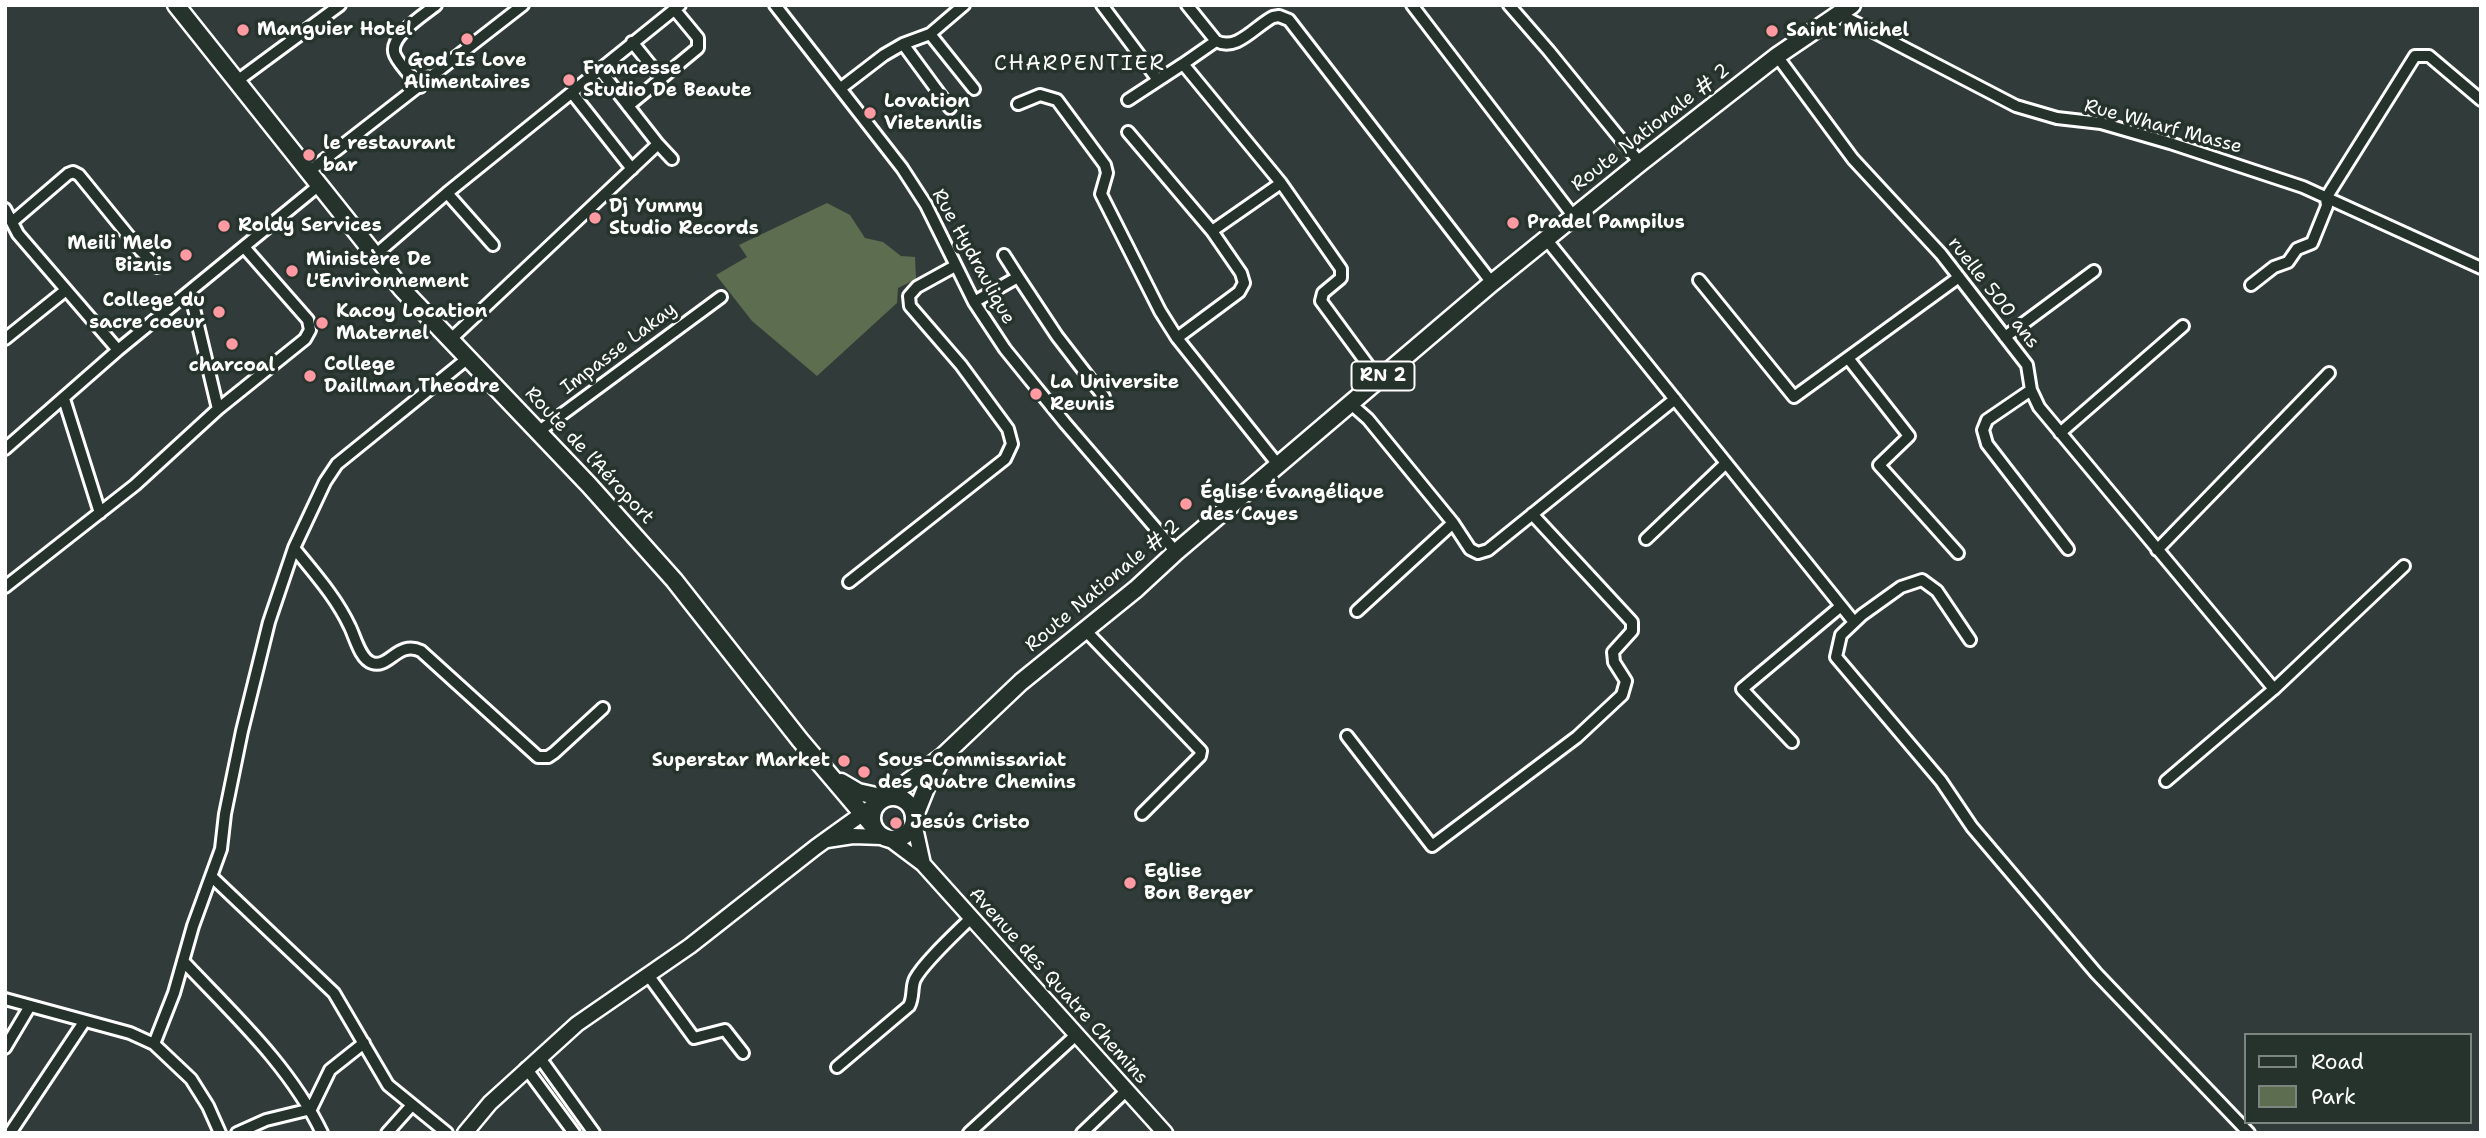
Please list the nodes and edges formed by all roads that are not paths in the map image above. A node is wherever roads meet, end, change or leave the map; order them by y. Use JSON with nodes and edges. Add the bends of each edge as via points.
{"nodes":[{"id":1,"x":176,"y":5,"type":"edge"},
{"id":2,"x":340,"y":5,"type":"edge"},
{"id":3,"x":436,"y":5,"type":"edge"},
{"id":4,"x":523,"y":5,"type":"edge"},
{"id":5,"x":775,"y":5,"type":"edge"},
{"id":6,"x":964,"y":5,"type":"edge"},
{"id":7,"x":1102,"y":5,"type":"edge"},
{"id":8,"x":1187,"y":5,"type":"edge"},
{"id":9,"x":1412,"y":5,"type":"edge"},
{"id":10,"x":1509,"y":5,"type":"edge"},
{"id":11,"x":677,"y":7,"type":"edge"},
{"id":12,"x":1845,"y":10,"type":"edge"},
{"id":13,"x":930,"y":34,"type":"junction"},
{"id":14,"x":1216,"y":41,"type":"junction"},
{"id":15,"x":632,"y":43,"type":"junction"},
{"id":16,"x":903,"y":44,"type":"junction"},
{"id":17,"x":1777,"y":56,"type":"junction"},
{"id":18,"x":1183,"y":64,"type":"junction"},
{"id":19,"x":600,"y":70,"type":"junction"},
{"id":20,"x":662,"y":78,"type":"junction"},
{"id":21,"x":1158,"y":80,"type":"junction"},
{"id":22,"x":237,"y":81,"type":"junction"},
{"id":23,"x":419,"y":87,"type":"junction"},
{"id":24,"x":841,"y":88,"type":"junction"},
{"id":25,"x":974,"y":89,"type":"dead end"},
{"id":26,"x":572,"y":93,"type":"junction"},
{"id":27,"x":1128,"y":100,"type":"dead end"},
{"id":28,"x":2481,"y":100,"type":"edge"},
{"id":29,"x":1018,"y":104,"type":"dead end"},
{"id":30,"x":628,"y":106,"type":"junction"},
{"id":31,"x":950,"y":108,"type":"dead end"},
{"id":32,"x":1128,"y":132,"type":"dead end"},
{"id":33,"x":658,"y":145,"type":"junction"},
{"id":34,"x":672,"y":159,"type":"dead end"},
{"id":35,"x":1640,"y":163,"type":"junction"},
{"id":36,"x":632,"y":169,"type":"junction"},
{"id":37,"x":313,"y":180,"type":"junction"},
{"id":38,"x":1281,"y":183,"type":"junction"},
{"id":39,"x":447,"y":193,"type":"junction"},
{"id":40,"x":2326,"y":198,"type":"junction"},
{"id":41,"x":5,"y":209,"type":"edge"},
{"id":42,"x":1574,"y":217,"type":"junction"},
{"id":43,"x":9,"y":227,"type":"edge"},
{"id":44,"x":1212,"y":231,"type":"junction"},
{"id":45,"x":1546,"y":239,"type":"junction"},
{"id":46,"x":493,"y":245,"type":"dead end"},
{"id":47,"x":244,"y":247,"type":"junction"},
{"id":48,"x":1004,"y":255,"type":"dead end"},
{"id":49,"x":374,"y":256,"type":"junction"},
{"id":50,"x":955,"y":266,"type":"junction"},
{"id":51,"x":157,"y":267,"type":"dead end"},
{"id":52,"x":2481,"y":268,"type":"edge"},
{"id":53,"x":2094,"y":271,"type":"dead end"},
{"id":54,"x":1018,"y":277,"type":"junction"},
{"id":55,"x":1959,"y":277,"type":"junction"},
{"id":56,"x":1699,"y":280,"type":"dead end"},
{"id":57,"x":1492,"y":283,"type":"junction"},
{"id":58,"x":2251,"y":285,"type":"dead end"},
{"id":59,"x":66,"y":290,"type":"junction"},
{"id":60,"x":190,"y":292,"type":"junction"},
{"id":61,"x":721,"y":296,"type":"dead end"},
{"id":62,"x":974,"y":302,"type":"junction"},
{"id":63,"x":2183,"y":326,"type":"dead end"},
{"id":64,"x":2005,"y":337,"type":"junction"},
{"id":65,"x":1177,"y":338,"type":"junction"},
{"id":66,"x":5,"y":339,"type":"edge"},
{"id":67,"x":450,"y":340,"type":"junction"},
{"id":68,"x":118,"y":350,"type":"junction"},
{"id":69,"x":468,"y":358,"type":"junction"},
{"id":70,"x":1848,"y":358,"type":"junction"},
{"id":71,"x":2329,"y":373,"type":"dead end"},
{"id":72,"x":1378,"y":380,"type":"junction"},
{"id":73,"x":2031,"y":390,"type":"junction"},
{"id":74,"x":1104,"y":397,"type":"dead end"},
{"id":75,"x":64,"y":399,"type":"junction"},
{"id":76,"x":1675,"y":399,"type":"junction"},
{"id":77,"x":1351,"y":404,"type":"junction"},
{"id":78,"x":218,"y":409,"type":"junction"},
{"id":79,"x":538,"y":432,"type":"junction"},
{"id":80,"x":2060,"y":433,"type":"junction"},
{"id":81,"x":5,"y":449,"type":"edge"},
{"id":82,"x":1726,"y":463,"type":"junction"},
{"id":83,"x":1279,"y":466,"type":"junction"},
{"id":84,"x":100,"y":513,"type":"junction"},
{"id":85,"x":1532,"y":514,"type":"junction"},
{"id":86,"x":1453,"y":523,"type":"junction"},
{"id":87,"x":1646,"y":539,"type":"dead end"},
{"id":88,"x":294,"y":548,"type":"junction"},
{"id":89,"x":2068,"y":549,"type":"dead end"},
{"id":90,"x":2157,"y":550,"type":"junction"},
{"id":91,"x":1176,"y":552,"type":"junction"},
{"id":92,"x":1958,"y":553,"type":"dead end"},
{"id":93,"x":2404,"y":566,"type":"dead end"},
{"id":94,"x":849,"y":582,"type":"dead end"},
{"id":95,"x":5,"y":587,"type":"edge"},
{"id":96,"x":1841,"y":606,"type":"junction"},
{"id":97,"x":1357,"y":611,"type":"dead end"},
{"id":98,"x":1854,"y":622,"type":"junction"},
{"id":99,"x":1085,"y":630,"type":"junction"},
{"id":100,"x":1970,"y":640,"type":"dead end"},
{"id":101,"x":2274,"y":689,"type":"junction"},
{"id":102,"x":603,"y":708,"type":"dead end"},
{"id":103,"x":1347,"y":736,"type":"dead end"},
{"id":104,"x":1792,"y":742,"type":"dead end"},
{"id":105,"x":942,"y":757,"type":"junction"},
{"id":106,"x":833,"y":778,"type":"junction"},
{"id":107,"x":2166,"y":781,"type":"dead end"},
{"id":108,"x":885,"y":798,"type":"junction"},
{"id":109,"x":1142,"y":814,"type":"dead end"},
{"id":110,"x":914,"y":820,"type":"junction"},
{"id":111,"x":877,"y":829,"type":"junction"},
{"id":112,"x":826,"y":840,"type":"junction"},
{"id":113,"x":923,"y":864,"type":"junction"},
{"id":114,"x":212,"y":877,"type":"junction"},
{"id":115,"x":972,"y":917,"type":"junction"},
{"id":116,"x":183,"y":961,"type":"junction"},
{"id":117,"x":648,"y":975,"type":"junction"},
{"id":118,"x":5,"y":999,"type":"edge"},
{"id":119,"x":30,"y":1006,"type":"junction"},
{"id":120,"x":85,"y":1022,"type":"junction"},
{"id":121,"x":1076,"y":1035,"type":"junction"},
{"id":122,"x":154,"y":1044,"type":"junction"},
{"id":123,"x":364,"y":1044,"type":"junction"},
{"id":124,"x":5,"y":1048,"type":"edge"},
{"id":125,"x":743,"y":1053,"type":"dead end"},
{"id":126,"x":540,"y":1058,"type":"junction"},
{"id":127,"x":527,"y":1068,"type":"junction"},
{"id":128,"x":837,"y":1068,"type":"dead end"},
{"id":129,"x":1126,"y":1091,"type":"junction"},
{"id":130,"x":412,"y":1105,"type":"junction"},
{"id":131,"x":311,"y":1109,"type":"junction"},
{"id":132,"x":10,"y":1131,"type":"edge"},
{"id":133,"x":220,"y":1133,"type":"edge"},
{"id":134,"x":237,"y":1133,"type":"edge"},
{"id":135,"x":322,"y":1133,"type":"edge"},
{"id":136,"x":387,"y":1133,"type":"edge"},
{"id":137,"x":447,"y":1133,"type":"edge"},
{"id":138,"x":465,"y":1133,"type":"edge"},
{"id":139,"x":574,"y":1133,"type":"edge"},
{"id":140,"x":594,"y":1133,"type":"edge"},
{"id":141,"x":969,"y":1133,"type":"edge"},
{"id":142,"x":1082,"y":1133,"type":"edge"},
{"id":143,"x":1165,"y":1133,"type":"edge"},
{"id":144,"x":2249,"y":1133,"type":"edge"}],
"edges":[{"from":1,"to":22,"type":"main road","name":"Route de l’Aéroport"},
{"from":2,"to":22,"type":"street"},
{"from":3,"to":23,"type":"street","via":[[398,36],[393,46],[395,56]]},
{"from":4,"to":23,"type":"street"},
{"from":5,"to":24,"type":"street","name":"Rue Hydraulique"},
{"from":6,"to":13,"type":"street"},
{"from":7,"to":21,"type":"street"},
{"from":8,"to":14,"type":"street"},
{"from":9,"to":42,"type":"street"},
{"from":10,"to":35,"type":"street"},
{"from":11,"to":15,"type":"street"},
{"from":11,"to":20,"type":"street","via":[[698,38],[698,48]]},
{"from":12,"to":17,"type":"main road","name":"Route Nationale # 2","number":"RN 2"},
{"from":12,"to":40,"type":"street","name":"Rue Wharf Masse","via":[[2016,106],[2170,143]]},
{"from":13,"to":16,"type":"street"},
{"from":13,"to":25,"type":"street"},
{"from":14,"to":18,"type":"street"},
{"from":14,"to":57,"type":"street","via":[[1238,41],[1273,17],[1289,20]]},
{"from":15,"to":19,"type":"street"},
{"from":15,"to":20,"type":"street"},
{"from":16,"to":24,"type":"street"},
{"from":16,"to":31,"type":"street"},
{"from":17,"to":35,"type":"main road","name":"Route Nationale # 2","number":"RN 2"},
{"from":17,"to":55,"type":"street","name":"ruelle 500 ans","via":[[1853,159]]},
{"from":18,"to":21,"type":"street"},
{"from":18,"to":38,"type":"street"},
{"from":19,"to":26,"type":"street"},
{"from":19,"to":30,"type":"street"},
{"from":20,"to":30,"type":"street"},
{"from":21,"to":27,"type":"street"},
{"from":22,"to":37,"type":"main road","name":"Route de l’Aéroport"},
{"from":23,"to":37,"type":"street"},
{"from":24,"to":50,"type":"street","name":"Rue Hydraulique","via":[[926,205]]},
{"from":26,"to":36,"type":"street"},
{"from":26,"to":39,"type":"street"},
{"from":28,"to":40,"type":"street","via":[[2429,56],[2415,56]]},
{"from":29,"to":65,"type":"street","via":[[1040,95],[1057,100],[1105,165],[1101,194]]},
{"from":30,"to":33,"type":"street"},
{"from":32,"to":44,"type":"street"},
{"from":33,"to":34,"type":"street"},
{"from":33,"to":36,"type":"street"},
{"from":35,"to":42,"type":"main road","name":"Route Nationale # 2","number":"RN 2"},
{"from":36,"to":67,"type":"street"},
{"from":37,"to":47,"type":"street"},
{"from":37,"to":49,"type":"main road","name":"Route de l’Aéroport"},
{"from":38,"to":44,"type":"street"},
{"from":38,"to":72,"type":"street","via":[[1341,268],[1341,278],[1323,293],[1322,305]]},
{"from":39,"to":46,"type":"street"},
{"from":39,"to":49,"type":"street"},
{"from":40,"to":52,"type":"street","name":"Rue Wharf Masse"},
{"from":40,"to":58,"type":"street","via":[[2312,243],[2297,249],[2288,262]]},
{"from":41,"to":43,"type":"street"},
{"from":42,"to":45,"type":"main road","name":"Route Nationale # 2","number":"RN 2"},
{"from":43,"to":51,"type":"street","via":[[73,172]]},
{"from":43,"to":59,"type":"street"},
{"from":44,"to":65,"type":"street","via":[[1241,273],[1242,288]]},
{"from":45,"to":57,"type":"main road","name":"Route Nationale # 2","number":"RN 2"},
{"from":45,"to":76,"type":"street"},
{"from":47,"to":60,"type":"street"},
{"from":47,"to":78,"type":"street","via":[[308,320],[310,330],[305,339]]},
{"from":48,"to":54,"type":"street"},
{"from":49,"to":67,"type":"main road","name":"Route de l’Aéroport"},
{"from":50,"to":62,"type":"street","name":"Rue Hydraulique"},
{"from":50,"to":94,"type":"street","via":[[917,287],[909,296],[910,306],[985,394],[1012,436],[1010,452]]},
{"from":53,"to":64,"type":"street"},
{"from":54,"to":62,"type":"street"},
{"from":54,"to":74,"type":"street"},
{"from":55,"to":64,"type":"street","name":"ruelle 500 ans"},
{"from":55,"to":70,"type":"street"},
{"from":56,"to":70,"type":"street","via":[[1794,397]]},
{"from":57,"to":72,"type":"main road","name":"Route Nationale # 2","number":"RN 2"},
{"from":59,"to":66,"type":"street"},
{"from":59,"to":68,"type":"street"},
{"from":60,"to":68,"type":"street"},
{"from":60,"to":78,"type":"street"},
{"from":61,"to":79,"type":"street","name":"Impasse Lakay"},
{"from":62,"to":91,"type":"street","name":"Rue Hydraulique","via":[[1005,349]]},
{"from":63,"to":80,"type":"street"},
{"from":64,"to":73,"type":"street","name":"ruelle 500 ans","via":[[2027,365]]},
{"from":65,"to":83,"type":"street"},
{"from":67,"to":69,"type":"main road","name":"Route de l’Aéroport"},
{"from":68,"to":75,"type":"street"},
{"from":69,"to":79,"type":"main road","name":"Route de l’Aéroport"},
{"from":69,"to":88,"type":"street","via":[[337,464]]},
{"from":70,"to":92,"type":"street","via":[[1909,436],[1879,465]]},
{"from":71,"to":90,"type":"street"},
{"from":72,"to":77,"type":"main road","name":"Route Nationale # 2","number":"RN 2"},
{"from":73,"to":80,"type":"street","name":"ruelle 500 ans"},
{"from":73,"to":89,"type":"street","via":[[1987,420],[1983,430],[1987,444]]},
{"from":75,"to":81,"type":"street"},
{"from":75,"to":84,"type":"street"},
{"from":76,"to":82,"type":"street"},
{"from":76,"to":85,"type":"street"},
{"from":77,"to":83,"type":"main road","name":"Route Nationale # 2","number":"RN 2"},
{"from":77,"to":86,"type":"street"},
{"from":78,"to":84,"type":"street"},
{"from":79,"to":106,"type":"main road","name":"Route de l’Aéroport","via":[[674,580]]},
{"from":80,"to":90,"type":"street","name":"ruelle 500 ans"},
{"from":82,"to":87,"type":"street"},
{"from":82,"to":96,"type":"street"},
{"from":83,"to":91,"type":"main road","name":"Route Nationale # 2","number":"RN 2"},
{"from":84,"to":95,"type":"street"},
{"from":85,"to":86,"type":"street","via":[[1483,552],[1470,549]]},
{"from":85,"to":103,"type":"street","via":[[1632,622],[1632,631],[1615,648],[1613,658],[1626,681],[1622,695],[1577,737],[1432,846]]},
{"from":86,"to":97,"type":"street"},
{"from":88,"to":102,"type":"street","via":[[341,610],[368,661],[382,662],[414,647],[538,757],[554,753]]},
{"from":88,"to":114,"type":"street","via":[[242,732]]},
{"from":90,"to":101,"type":"street","name":"ruelle 500 ans"},
{"from":91,"to":99,"type":"main road","name":"Route Nationale # 2","number":"RN 2"},
{"from":93,"to":101,"type":"street"},
{"from":96,"to":98,"type":"street"},
{"from":96,"to":104,"type":"street","via":[[1742,689]]},
{"from":98,"to":100,"type":"street","via":[[1901,587],[1922,580],[1937,592]]},
{"from":98,"to":144,"type":"street","via":[[1841,635],[1836,657],[2096,973]]},
{"from":99,"to":105,"type":"main road","name":"Route Nationale # 2","number":"RN 2","via":[[1021,682]]},
{"from":99,"to":109,"type":"street","via":[[1201,751]]},
{"from":101,"to":107,"type":"street"},
{"from":105,"to":108,"type":"main road","name":"Route Nationale # 2","number":"RN 2"},
{"from":105,"to":110,"type":"main road","name":"Route Nationale # 2","number":"RN 2"},
{"from":106,"to":108,"type":"main road","name":"Route de l’Aéroport","via":[[858,792]]},
{"from":106,"to":111,"type":"main road","name":"Route de l’Aéroport"},
{"from":108,"to":110,"type":"main road","via":[[900,798],[909,804]]},
{"from":108,"to":111,"type":"main road","via":[[872,812]]},
{"from":110,"to":111,"type":"main road","via":[[906,835]]},
{"from":110,"to":113,"type":"main road"},
{"from":111,"to":112,"type":"main road"},
{"from":111,"to":112,"type":"main road"},
{"from":111,"to":113,"type":"main road","name":"Avenue des Quatre Chemins"},
{"from":112,"to":117,"type":"main road"},
{"from":113,"to":115,"type":"main road","name":"Avenue des Quatre Chemins"},
{"from":114,"to":116,"type":"street"},
{"from":114,"to":123,"type":"street","via":[[334,993]]},
{"from":115,"to":121,"type":"main road","name":"Avenue des Quatre Chemins"},
{"from":115,"to":128,"type":"street","via":[[915,979],[909,1006]]},
{"from":116,"to":122,"type":"street"},
{"from":116,"to":131,"type":"street","via":[[278,1062]]},
{"from":117,"to":125,"type":"street","via":[[694,1038],[725,1030]]},
{"from":117,"to":126,"type":"main road","via":[[577,1024]]},
{"from":118,"to":119,"type":"street"},
{"from":119,"to":120,"type":"street"},
{"from":119,"to":124,"type":"street"},
{"from":120,"to":122,"type":"street"},
{"from":120,"to":132,"type":"street"},
{"from":121,"to":129,"type":"main road","name":"Avenue des Quatre Chemins"},
{"from":121,"to":141,"type":"street"},
{"from":122,"to":133,"type":"street","via":[[191,1079]]},
{"from":123,"to":130,"type":"street","via":[[388,1085]]},
{"from":123,"to":131,"type":"street","via":[[330,1070]]},
{"from":126,"to":127,"type":"main road"},
{"from":126,"to":140,"type":"street"},
{"from":127,"to":138,"type":"main road"},
{"from":127,"to":139,"type":"street"},
{"from":129,"to":142,"type":"street"},
{"from":129,"to":143,"type":"main road","name":"Avenue des Quatre Chemins"},
{"from":130,"to":136,"type":"street"},
{"from":130,"to":137,"type":"street"},
{"from":131,"to":134,"type":"street"},
{"from":131,"to":135,"type":"street"}]}
